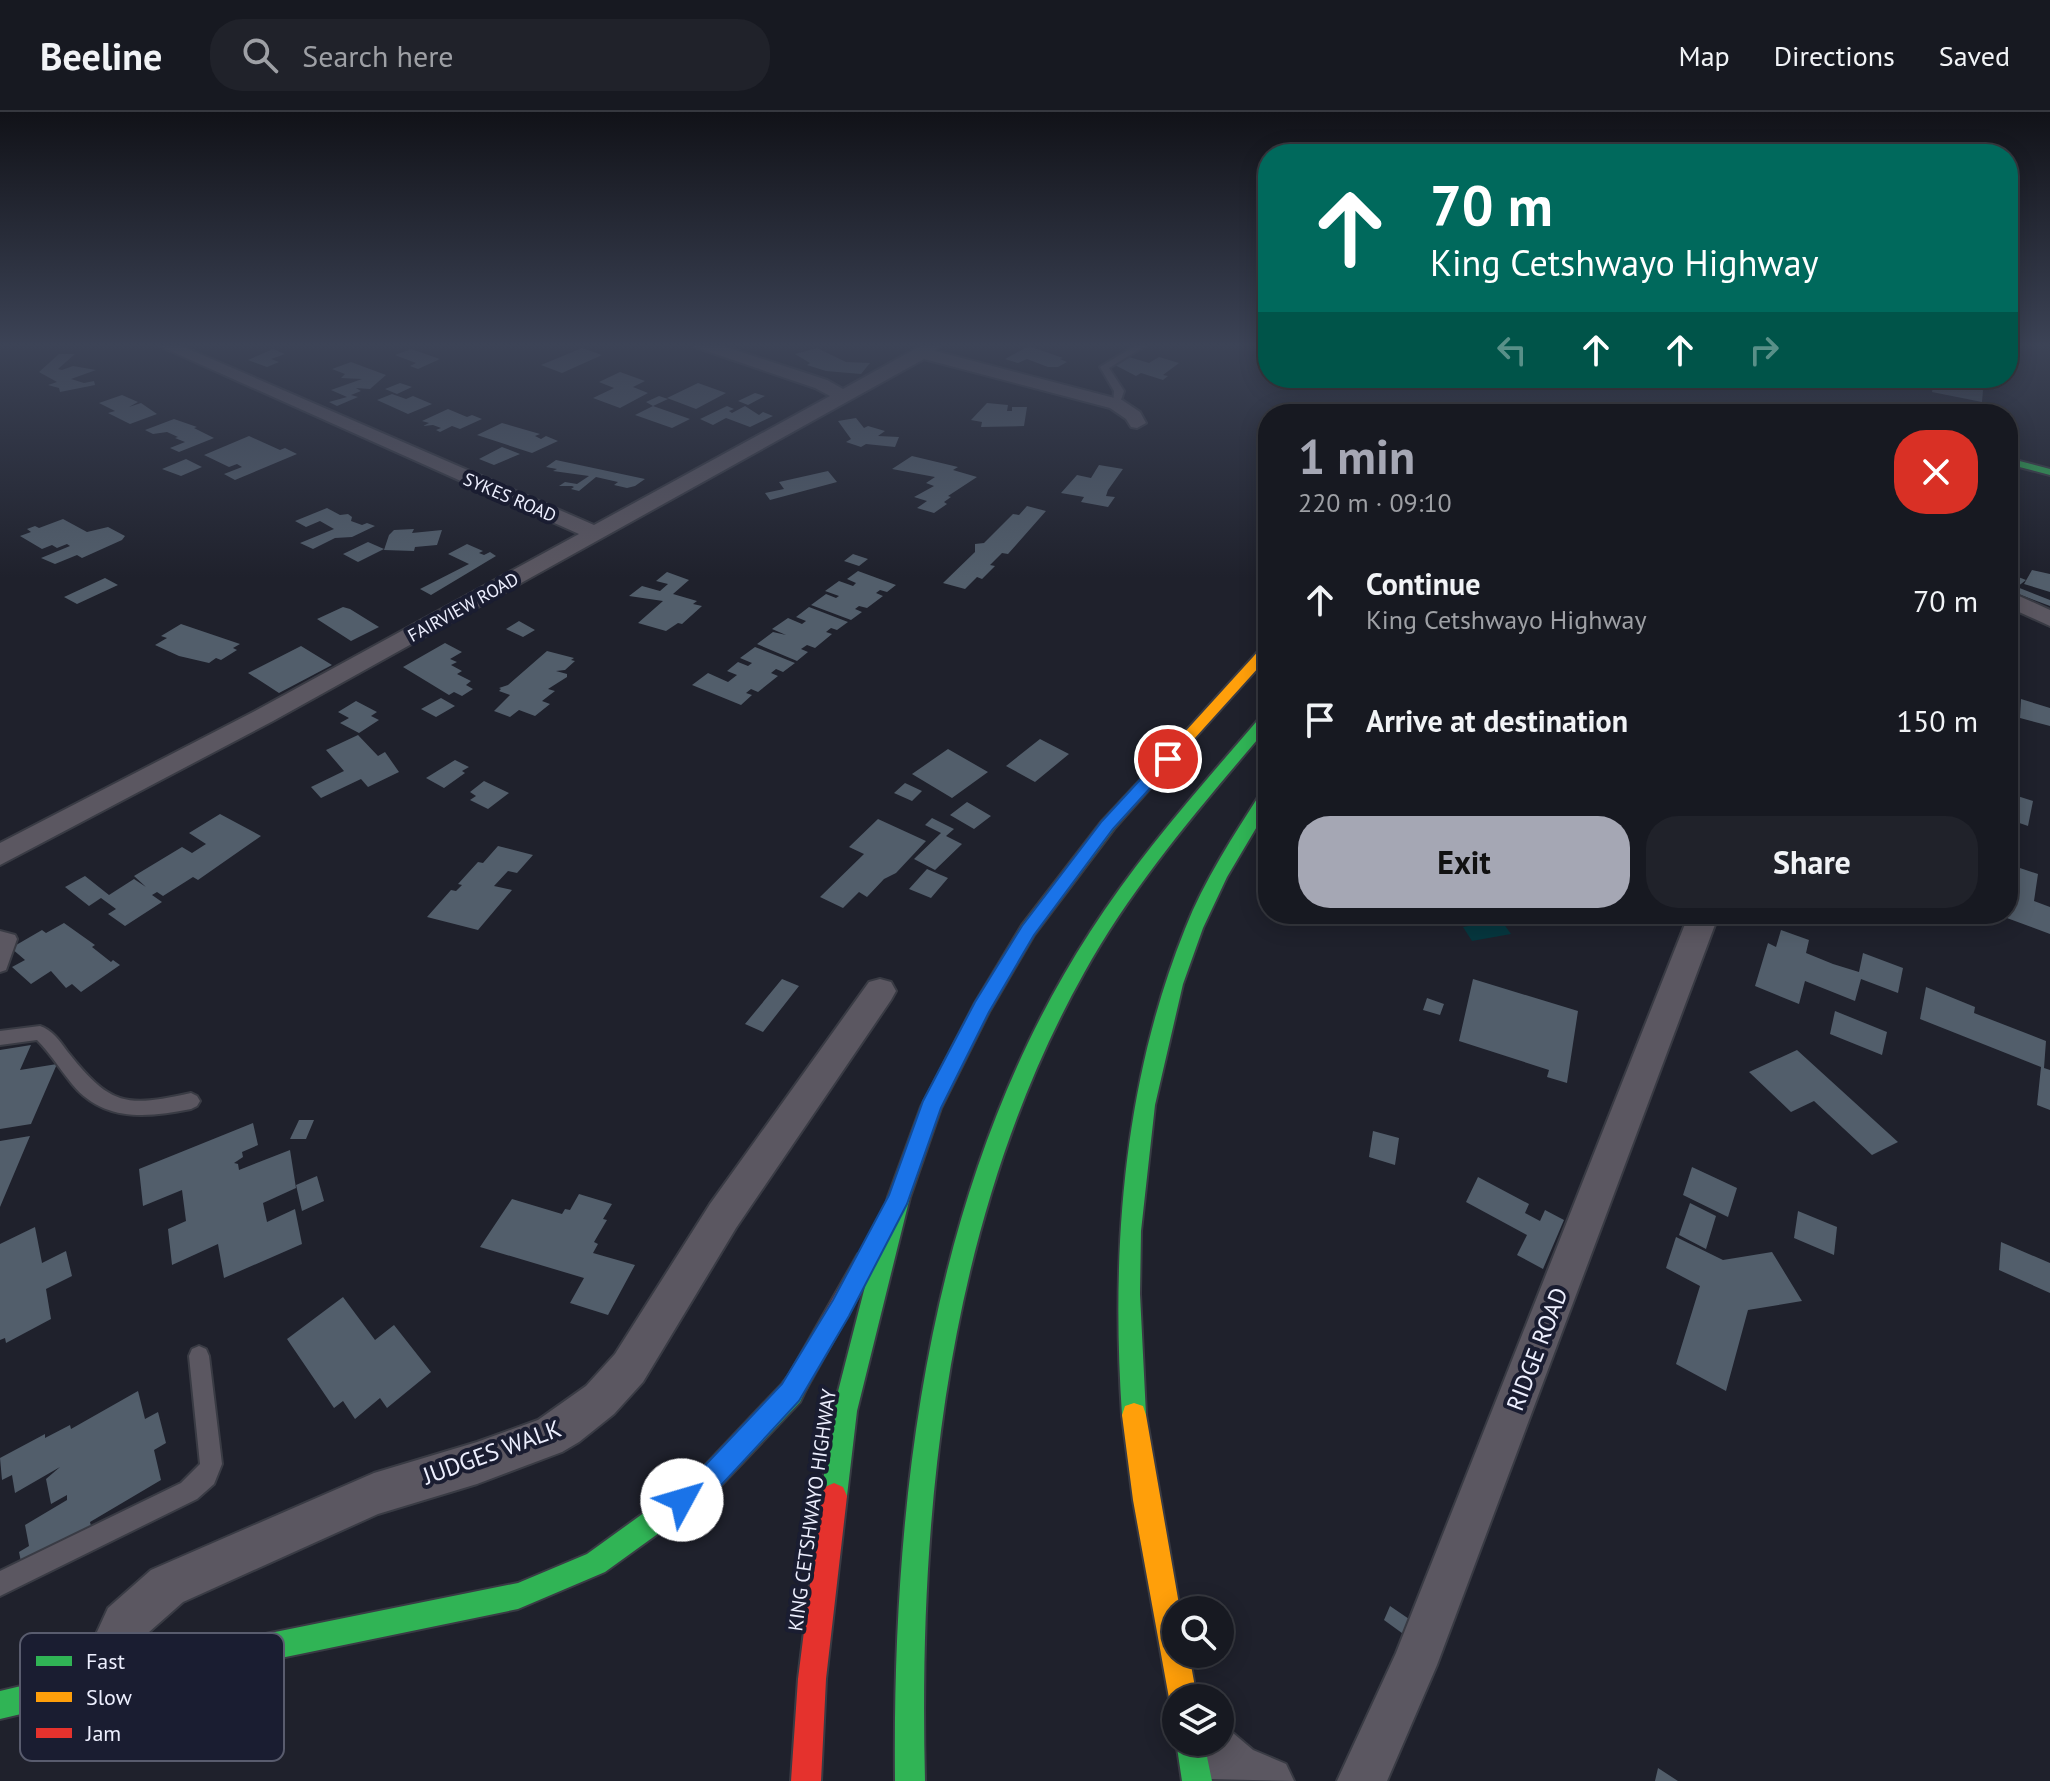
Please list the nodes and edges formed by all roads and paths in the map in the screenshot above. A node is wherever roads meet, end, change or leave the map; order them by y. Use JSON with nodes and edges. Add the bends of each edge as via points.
{"nodes":[{"id":1,"x":341,"y":422,"type":"edge"},
{"id":2,"x":798,"y":422,"type":"edge"},
{"id":3,"x":2018,"y":464,"type":"edge"},
{"id":4,"x":2050,"y":472,"type":"edge"},
{"id":5,"x":2018,"y":483,"type":"edge"},
{"id":6,"x":2050,"y":491,"type":"edge"},
{"id":7,"x":594,"y":533,"type":"junction"},
{"id":8,"x":2018,"y":603,"type":"edge"},
{"id":9,"x":2050,"y":619,"type":"edge"},
{"id":10,"x":1258,"y":660,"type":"edge"},
{"id":11,"x":1258,"y":729,"type":"edge"},
{"id":12,"x":1258,"y":809,"type":"edge"},
{"id":13,"x":0,"y":855,"type":"edge"},
{"id":14,"x":1700,"y":924,"type":"edge"},
{"id":15,"x":0,"y":937,"type":"edge"},
{"id":16,"x":0,"y":966,"type":"edge"},
{"id":17,"x":880,"y":991,"type":"dead end"},
{"id":18,"x":0,"y":1038,"type":"edge"},
{"id":19,"x":191,"y":1101,"type":"dead end"},
{"id":20,"x":899,"y":1197,"type":"junction"},
{"id":21,"x":199,"y":1356,"type":"dead end"},
{"id":22,"x":0,"y":1584,"type":"edge"},
{"id":23,"x":120,"y":1633,"type":"edge"},
{"id":24,"x":284,"y":1644,"type":"edge"},
{"id":25,"x":1181,"y":1684,"type":"edge"},
{"id":26,"x":0,"y":1689,"type":"edge"},
{"id":27,"x":20,"y":1690,"type":"edge"},
{"id":28,"x":1193,"y":1756,"type":"edge"},
{"id":29,"x":1219,"y":1756,"type":"edge"},
{"id":30,"x":806,"y":1781,"type":"edge"},
{"id":31,"x":910,"y":1781,"type":"edge"},
{"id":32,"x":1197,"y":1781,"type":"edge"},
{"id":33,"x":1269,"y":1781,"type":"edge"},
{"id":34,"x":1362,"y":1781,"type":"edge"}],
"edges":[{"from":1,"to":7,"type":"street","name":"SYKES ROAD"},
{"from":2,"to":7,"type":"street","name":"FAIRVIEW ROAD"},
{"from":3,"to":4,"type":"main road"},
{"from":5,"to":6,"type":"main road"},
{"from":7,"to":13,"type":"street","name":"FAIRVIEW ROAD"},
{"from":8,"to":9,"type":"street"},
{"from":10,"to":20,"type":"main road","name":"KING CETSHWAYO HIGHWAY","via":[[1108,825],[1028,930],[931,1107]]},
{"from":11,"to":31,"type":"main road","via":[[1131,886],[1074,973],[1021,1082],[989,1169],[958,1285],[934,1411],[914,1565]]},
{"from":12,"to":25,"type":"main road","via":[[1205,902],[1161,1022],[1146,1092],[1133,1212],[1130,1380]]},
{"from":14,"to":34,"type":"street","name":"RIDGE ROAD","via":[[1420,1650]]},
{"from":15,"to":16,"type":"lane","via":[[9,939]]},
{"from":17,"to":23,"type":"street","name":"JUDGES WALK","via":[[723,1216],[629,1368],[600,1400],[547,1437],[374,1494],[167,1586]]},
{"from":18,"to":19,"type":"lane","via":[[40,1033],[83,1085],[124,1108],[149,1111]]},
{"from":20,"to":24,"type":"main road","via":[[791,1393],[704,1485],[596,1563],[518,1596]]},
{"from":20,"to":30,"type":"main road","name":"KING CETSHWAYO HIGHWAY","via":[[845,1411],[812,1679]]},
{"from":21,"to":22,"type":"lane","via":[[210,1446],[206,1476],[189,1491]]},
{"from":26,"to":27,"type":"main road"},
{"from":28,"to":32,"type":"main road"},
{"from":29,"to":33,"type":"street"}]}
